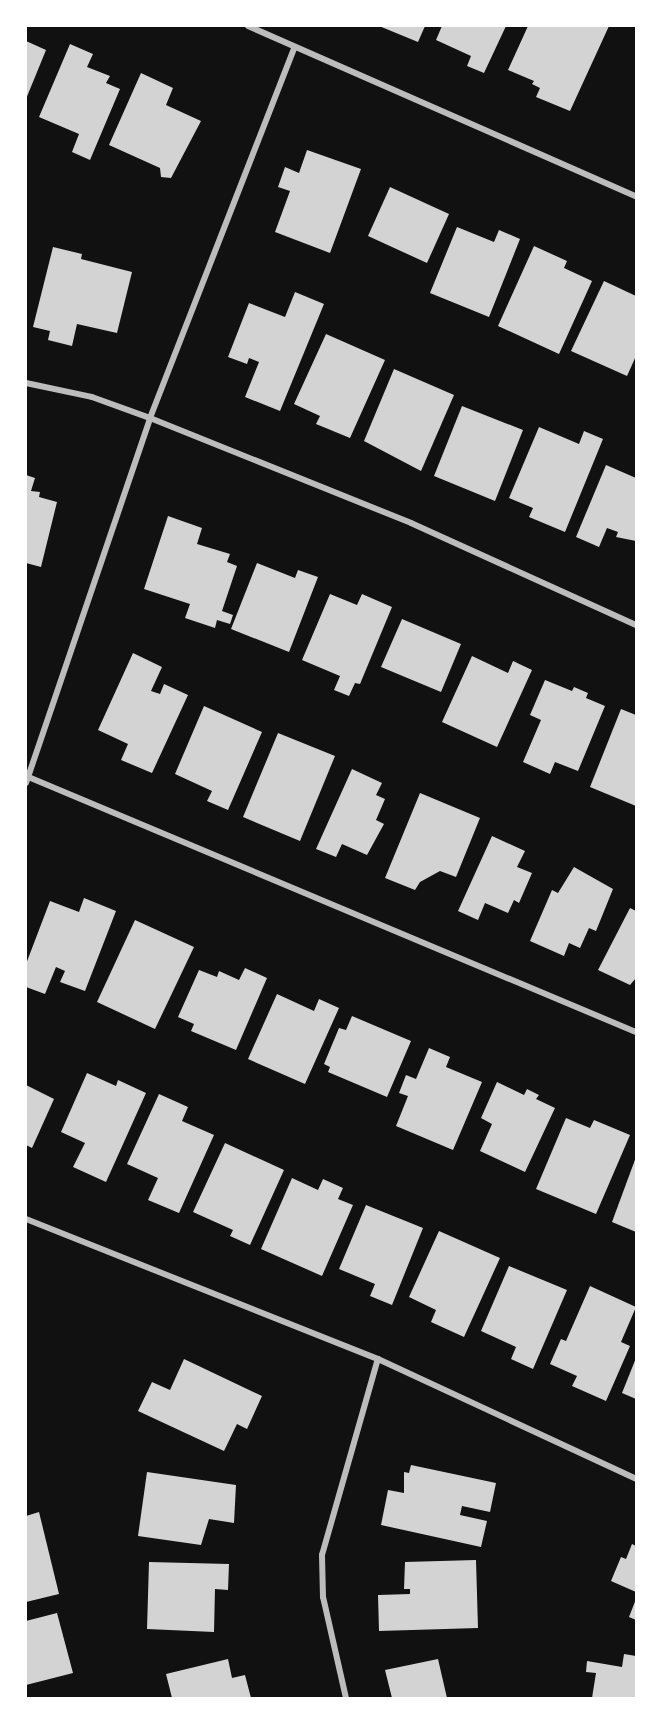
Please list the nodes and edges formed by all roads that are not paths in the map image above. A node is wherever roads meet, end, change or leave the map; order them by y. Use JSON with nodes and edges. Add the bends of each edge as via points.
{"nodes":[{"id":1,"x":248,"y":26,"type":"edge"},
{"id":2,"x":295,"y":47,"type":"junction"},
{"id":3,"x":636,"y":196,"type":"edge"},
{"id":4,"x":26,"y":382,"type":"edge"},
{"id":5,"x":150,"y":418,"type":"junction"},
{"id":6,"x":636,"y":625,"type":"edge"},
{"id":7,"x":26,"y":778,"type":"edge"},
{"id":8,"x":636,"y":1032,"type":"edge"},
{"id":9,"x":26,"y":1219,"type":"edge"},
{"id":10,"x":378,"y":1359,"type":"junction"},
{"id":11,"x":636,"y":1479,"type":"edge"},
{"id":12,"x":346,"y":1698,"type":"edge"}],
"edges":[{"from":1,"to":2,"type":"street"},
{"from":2,"to":3,"type":"street"},
{"from":2,"to":5,"type":"street"},
{"from":4,"to":5,"type":"street","via":[[93,397]]},
{"from":5,"to":6,"type":"street","via":[[411,523]]},
{"from":5,"to":7,"type":"street"},
{"from":7,"to":8,"type":"street"},
{"from":9,"to":10,"type":"street"},
{"from":10,"to":11,"type":"street"},
{"from":10,"to":12,"type":"street","via":[[322,1555],[322,1597]]}]}
